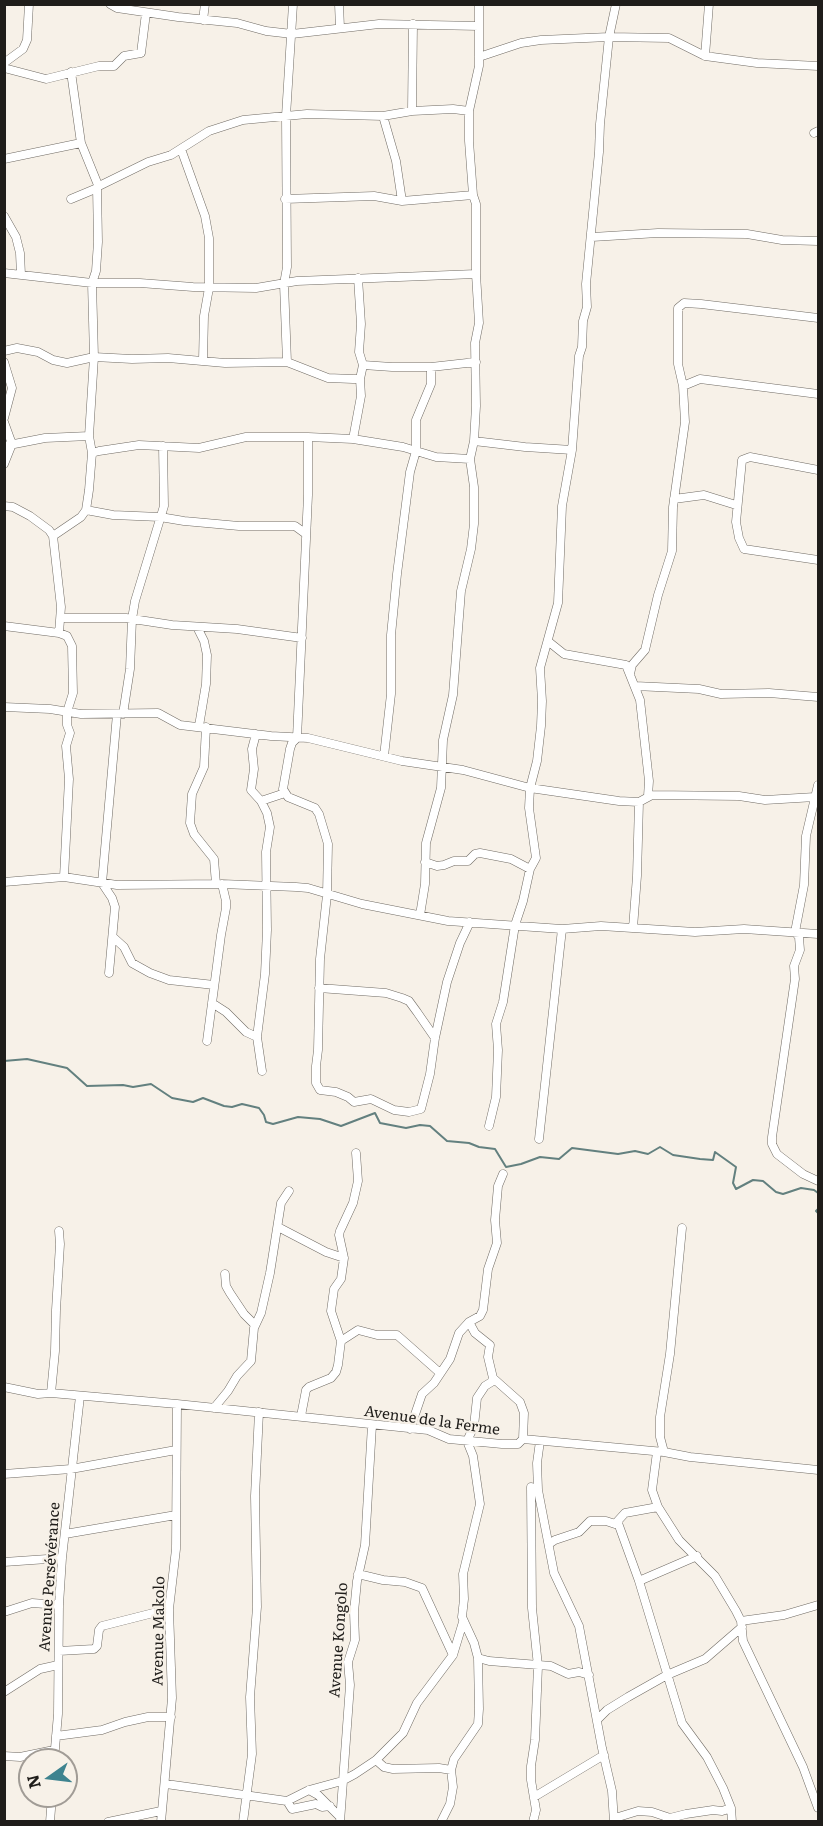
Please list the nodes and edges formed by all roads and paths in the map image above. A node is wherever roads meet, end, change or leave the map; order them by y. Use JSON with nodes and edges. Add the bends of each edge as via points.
{"nodes":[{"id":1,"x":29,"y":4,"type":"edge"},
{"id":2,"x":110,"y":4,"type":"edge"},
{"id":3,"x":205,"y":4,"type":"edge"},
{"id":4,"x":294,"y":4,"type":"edge"},
{"id":5,"x":339,"y":4,"type":"edge"},
{"id":6,"x":479,"y":4,"type":"edge"},
{"id":7,"x":616,"y":4,"type":"edge"},
{"id":8,"x":709,"y":4,"type":"edge"},
{"id":9,"x":146,"y":13,"type":"junction"},
{"id":10,"x":203,"y":20,"type":"junction"},
{"id":11,"x":413,"y":24,"type":"junction"},
{"id":12,"x":479,"y":26,"type":"junction"},
{"id":13,"x":340,"y":28,"type":"junction"},
{"id":14,"x":292,"y":34,"type":"junction"},
{"id":15,"x":609,"y":37,"type":"junction"},
{"id":16,"x":705,"y":56,"type":"junction"},
{"id":17,"x":479,"y":57,"type":"junction"},
{"id":18,"x":4,"y":63,"type":"edge"},
{"id":19,"x":819,"y":66,"type":"edge"},
{"id":20,"x":4,"y":68,"type":"edge"},
{"id":21,"x":71,"y":72,"type":"junction"},
{"id":22,"x":412,"y":111,"type":"junction"},
{"id":23,"x":470,"y":111,"type":"junction"},
{"id":24,"x":286,"y":116,"type":"junction"},
{"id":25,"x":383,"y":116,"type":"junction"},
{"id":26,"x":81,"y":143,"type":"junction"},
{"id":27,"x":181,"y":149,"type":"junction"},
{"id":28,"x":4,"y":159,"type":"edge"},
{"id":29,"x":97,"y":187,"type":"junction"},
{"id":30,"x":473,"y":195,"type":"junction"},
{"id":31,"x":285,"y":199,"type":"junction"},
{"id":32,"x":71,"y":200,"type":"dead end"},
{"id":33,"x":402,"y":201,"type":"junction"},
{"id":34,"x":4,"y":216,"type":"edge"},
{"id":35,"x":592,"y":237,"type":"junction"},
{"id":36,"x":819,"y":241,"type":"edge"},
{"id":37,"x":4,"y":273,"type":"edge"},
{"id":38,"x":476,"y":274,"type":"junction"},
{"id":39,"x":21,"y":275,"type":"junction"},
{"id":40,"x":358,"y":278,"type":"junction"},
{"id":41,"x":92,"y":283,"type":"junction"},
{"id":42,"x":284,"y":284,"type":"junction"},
{"id":43,"x":209,"y":288,"type":"junction"},
{"id":44,"x":819,"y":318,"type":"edge"},
{"id":45,"x":4,"y":351,"type":"edge"},
{"id":46,"x":94,"y":357,"type":"junction"},
{"id":47,"x":203,"y":360,"type":"junction"},
{"id":48,"x":4,"y":362,"type":"edge"},
{"id":49,"x":287,"y":362,"type":"junction"},
{"id":50,"x":476,"y":362,"type":"junction"},
{"id":51,"x":363,"y":365,"type":"junction"},
{"id":52,"x":432,"y":367,"type":"junction"},
{"id":53,"x":360,"y":379,"type":"junction"},
{"id":54,"x":683,"y":386,"type":"junction"},
{"id":55,"x":819,"y":394,"type":"edge"},
{"id":56,"x":4,"y":420,"type":"edge"},
{"id":57,"x":89,"y":436,"type":"junction"},
{"id":58,"x":308,"y":437,"type":"junction"},
{"id":59,"x":353,"y":439,"type":"junction"},
{"id":60,"x":474,"y":441,"type":"junction"},
{"id":61,"x":8,"y":445,"type":"edge"},
{"id":62,"x":163,"y":446,"type":"junction"},
{"id":63,"x":572,"y":450,"type":"junction"},
{"id":64,"x":416,"y":451,"type":"junction"},
{"id":65,"x":92,"y":453,"type":"junction"},
{"id":66,"x":470,"y":459,"type":"junction"},
{"id":67,"x":4,"y":464,"type":"edge"},
{"id":68,"x":819,"y":470,"type":"edge"},
{"id":69,"x":675,"y":499,"type":"junction"},
{"id":70,"x":736,"y":505,"type":"junction"},
{"id":71,"x":4,"y":506,"type":"edge"},
{"id":72,"x":86,"y":510,"type":"junction"},
{"id":73,"x":160,"y":517,"type":"junction"},
{"id":74,"x":306,"y":534,"type":"junction"},
{"id":75,"x":53,"y":536,"type":"junction"},
{"id":76,"x":819,"y":560,"type":"edge"},
{"id":77,"x":61,"y":618,"type":"junction"},
{"id":78,"x":132,"y":619,"type":"junction"},
{"id":79,"x":4,"y":626,"type":"edge"},
{"id":80,"x":197,"y":627,"type":"junction"},
{"id":81,"x":59,"y":633,"type":"junction"},
{"id":82,"x":302,"y":638,"type":"junction"},
{"id":83,"x":549,"y":642,"type":"junction"},
{"id":84,"x":630,"y":674,"type":"junction"},
{"id":85,"x":636,"y":686,"type":"junction"},
{"id":86,"x":819,"y":697,"type":"edge"},
{"id":87,"x":4,"y":707,"type":"edge"},
{"id":88,"x":67,"y":712,"type":"junction"},
{"id":89,"x":120,"y":714,"type":"junction"},
{"id":90,"x":202,"y":727,"type":"junction"},
{"id":91,"x":256,"y":734,"type":"junction"},
{"id":92,"x":297,"y":738,"type":"junction"},
{"id":93,"x":384,"y":756,"type":"junction"},
{"id":94,"x":442,"y":766,"type":"junction"},
{"id":95,"x":819,"y":785,"type":"edge"},
{"id":96,"x":530,"y":788,"type":"junction"},
{"id":97,"x":285,"y":794,"type":"junction"},
{"id":98,"x":648,"y":796,"type":"junction"},
{"id":99,"x":815,"y":797,"type":"junction"},
{"id":100,"x":261,"y":801,"type":"junction"},
{"id":101,"x":639,"y":802,"type":"junction"},
{"id":102,"x":425,"y":862,"type":"junction"},
{"id":103,"x":530,"y":869,"type":"junction"},
{"id":104,"x":64,"y":877,"type":"junction"},
{"id":105,"x":4,"y":882,"type":"edge"},
{"id":106,"x":102,"y":883,"type":"junction"},
{"id":107,"x":219,"y":884,"type":"junction"},
{"id":108,"x":267,"y":886,"type":"junction"},
{"id":109,"x":327,"y":894,"type":"junction"},
{"id":110,"x":420,"y":915,"type":"junction"},
{"id":111,"x":470,"y":922,"type":"junction"},
{"id":112,"x":515,"y":925,"type":"junction"},
{"id":113,"x":633,"y":928,"type":"junction"},
{"id":114,"x":562,"y":929,"type":"junction"},
{"id":115,"x":795,"y":932,"type":"junction"},
{"id":116,"x":819,"y":934,"type":"edge"},
{"id":117,"x":114,"y":938,"type":"junction"},
{"id":118,"x":109,"y":973,"type":"dead end"},
{"id":119,"x":214,"y":985,"type":"junction"},
{"id":120,"x":319,"y":988,"type":"junction"},
{"id":121,"x":212,"y":1003,"type":"junction"},
{"id":122,"x":257,"y":1037,"type":"junction"},
{"id":123,"x":435,"y":1038,"type":"junction"},
{"id":124,"x":207,"y":1041,"type":"dead end"},
{"id":125,"x":262,"y":1071,"type":"dead end"},
{"id":126,"x":489,"y":1126,"type":"dead end"},
{"id":127,"x":538,"y":1139,"type":"dead end"},
{"id":128,"x":356,"y":1153,"type":"dead end"},
{"id":129,"x":503,"y":1174,"type":"dead end"},
{"id":130,"x":819,"y":1181,"type":"edge"},
{"id":131,"x":289,"y":1191,"type":"dead end"},
{"id":132,"x":278,"y":1227,"type":"junction"},
{"id":133,"x":682,"y":1228,"type":"dead end"},
{"id":134,"x":58,"y":1232,"type":"dead end"},
{"id":135,"x":344,"y":1258,"type":"junction"},
{"id":136,"x":225,"y":1274,"type":"dead end"},
{"id":137,"x":469,"y":1322,"type":"junction"},
{"id":138,"x":255,"y":1324,"type":"junction"},
{"id":139,"x":341,"y":1341,"type":"junction"},
{"id":140,"x":440,"y":1374,"type":"junction"},
{"id":141,"x":493,"y":1378,"type":"junction"},
{"id":142,"x":4,"y":1387,"type":"edge"},
{"id":143,"x":51,"y":1393,"type":"junction"},
{"id":144,"x":80,"y":1396,"type":"junction"},
{"id":145,"x":177,"y":1404,"type":"junction"},
{"id":146,"x":214,"y":1408,"type":"junction"},
{"id":147,"x":259,"y":1412,"type":"junction"},
{"id":148,"x":301,"y":1416,"type":"junction"},
{"id":149,"x":372,"y":1425,"type":"junction"},
{"id":150,"x":410,"y":1429,"type":"junction"},
{"id":151,"x":523,"y":1439,"type":"junction"},
{"id":152,"x":467,"y":1441,"type":"junction"},
{"id":153,"x":540,"y":1441,"type":"junction"},
{"id":154,"x":176,"y":1450,"type":"junction"},
{"id":155,"x":661,"y":1452,"type":"junction"},
{"id":156,"x":71,"y":1469,"type":"junction"},
{"id":157,"x":819,"y":1470,"type":"edge"},
{"id":158,"x":4,"y":1474,"type":"edge"},
{"id":159,"x":531,"y":1486,"type":"dead end"},
{"id":160,"x":658,"y":1507,"type":"junction"},
{"id":161,"x":176,"y":1515,"type":"junction"},
{"id":162,"x":618,"y":1523,"type":"junction"},
{"id":163,"x":65,"y":1534,"type":"junction"},
{"id":164,"x":549,"y":1544,"type":"junction"},
{"id":165,"x":697,"y":1556,"type":"junction"},
{"id":166,"x":62,"y":1558,"type":"junction"},
{"id":167,"x":4,"y":1562,"type":"edge"},
{"id":168,"x":358,"y":1574,"type":"junction"},
{"id":169,"x":639,"y":1581,"type":"junction"},
{"id":170,"x":59,"y":1605,"type":"junction"},
{"id":171,"x":819,"y":1605,"type":"edge"},
{"id":172,"x":170,"y":1609,"type":"junction"},
{"id":173,"x":4,"y":1612,"type":"edge"},
{"id":174,"x":464,"y":1622,"type":"junction"},
{"id":175,"x":741,"y":1624,"type":"junction"},
{"id":176,"x":59,"y":1651,"type":"junction"},
{"id":177,"x":453,"y":1655,"type":"junction"},
{"id":178,"x":478,"y":1658,"type":"junction"},
{"id":179,"x":58,"y":1665,"type":"junction"},
{"id":180,"x":538,"y":1666,"type":"junction"},
{"id":181,"x":589,"y":1675,"type":"junction"},
{"id":182,"x":667,"y":1675,"type":"junction"},
{"id":183,"x":4,"y":1692,"type":"edge"},
{"id":184,"x":171,"y":1717,"type":"junction"},
{"id":185,"x":597,"y":1720,"type":"junction"},
{"id":186,"x":56,"y":1736,"type":"junction"},
{"id":187,"x":54,"y":1748,"type":"edge"},
{"id":188,"x":604,"y":1755,"type":"junction"},
{"id":189,"x":376,"y":1760,"type":"junction"},
{"id":190,"x":451,"y":1770,"type":"junction"},
{"id":191,"x":342,"y":1780,"type":"junction"},
{"id":192,"x":166,"y":1784,"type":"junction"},
{"id":193,"x":309,"y":1790,"type":"junction"},
{"id":194,"x":246,"y":1795,"type":"junction"},
{"id":195,"x":534,"y":1797,"type":"junction"},
{"id":196,"x":287,"y":1801,"type":"junction"},
{"id":197,"x":330,"y":1806,"type":"junction"},
{"id":198,"x":819,"y":1808,"type":"edge"},
{"id":199,"x":731,"y":1809,"type":"junction"},
{"id":200,"x":161,"y":1811,"type":"junction"},
{"id":201,"x":340,"y":1819,"type":"edge"},
{"id":202,"x":615,"y":1820,"type":"edge"},
{"id":203,"x":108,"y":1821,"type":"edge"},
{"id":204,"x":161,"y":1821,"type":"edge"},
{"id":205,"x":243,"y":1821,"type":"edge"},
{"id":206,"x":441,"y":1821,"type":"edge"},
{"id":207,"x":533,"y":1821,"type":"edge"},
{"id":208,"x":732,"y":1821,"type":"edge"}],
"edges":[{"from":1,"to":18,"type":"street","via":[[27,40],[23,49]]},
{"from":2,"to":9,"type":"street"},
{"from":3,"to":10,"type":"street"},
{"from":4,"to":14,"type":"street"},
{"from":5,"to":13,"type":"street"},
{"from":6,"to":12,"type":"street"},
{"from":7,"to":15,"type":"street"},
{"from":8,"to":16,"type":"street"},
{"from":9,"to":10,"type":"street"},
{"from":9,"to":21,"type":"street","via":[[141,53],[124,56],[114,66]]},
{"from":10,"to":14,"type":"street"},
{"from":11,"to":12,"type":"street"},
{"from":11,"to":13,"type":"street"},
{"from":11,"to":22,"type":"street"},
{"from":12,"to":17,"type":"street"},
{"from":13,"to":14,"type":"street"},
{"from":14,"to":24,"type":"street"},
{"from":15,"to":16,"type":"street","via":[[669,38]]},
{"from":15,"to":17,"type":"street","via":[[521,43]]},
{"from":15,"to":35,"type":"street"},
{"from":16,"to":19,"type":"street"},
{"from":17,"to":23,"type":"street"},
{"from":20,"to":21,"type":"street","via":[[46,79]]},
{"from":21,"to":26,"type":"street"},
{"from":22,"to":23,"type":"street"},
{"from":22,"to":25,"type":"street"},
{"from":23,"to":30,"type":"street"},
{"from":24,"to":25,"type":"street"},
{"from":24,"to":27,"type":"street","via":[[229,123]]},
{"from":24,"to":31,"type":"street"},
{"from":25,"to":33,"type":"street"},
{"from":26,"to":28,"type":"street"},
{"from":26,"to":29,"type":"street"},
{"from":27,"to":29,"type":"street"},
{"from":27,"to":43,"type":"street","via":[[210,237]]},
{"from":29,"to":32,"type":"street"},
{"from":29,"to":41,"type":"street","via":[[97,263]]},
{"from":30,"to":33,"type":"street"},
{"from":30,"to":38,"type":"street"},
{"from":31,"to":33,"type":"street","via":[[374,196]]},
{"from":31,"to":42,"type":"street"},
{"from":34,"to":39,"type":"street","via":[[16,237]]},
{"from":35,"to":36,"type":"street","via":[[744,234]]},
{"from":35,"to":63,"type":"street"},
{"from":37,"to":39,"type":"street"},
{"from":38,"to":40,"type":"street"},
{"from":38,"to":50,"type":"street"},
{"from":39,"to":41,"type":"street"},
{"from":40,"to":42,"type":"street"},
{"from":40,"to":51,"type":"street","via":[[359,352]]},
{"from":41,"to":43,"type":"street"},
{"from":41,"to":46,"type":"street"},
{"from":42,"to":43,"type":"street"},
{"from":42,"to":49,"type":"street"},
{"from":43,"to":47,"type":"street"},
{"from":44,"to":54,"type":"street","via":[[684,303],[678,308],[678,364]]},
{"from":45,"to":46,"type":"street","via":[[17,348],[67,363]]},
{"from":46,"to":47,"type":"street"},
{"from":46,"to":57,"type":"street"},
{"from":47,"to":49,"type":"street"},
{"from":48,"to":56,"type":"street","via":[[12,388]]},
{"from":49,"to":53,"type":"street","via":[[328,378]]},
{"from":50,"to":52,"type":"street"},
{"from":50,"to":60,"type":"street"},
{"from":51,"to":52,"type":"street"},
{"from":51,"to":53,"type":"street"},
{"from":52,"to":64,"type":"street","via":[[431,384],[416,420]]},
{"from":53,"to":59,"type":"street"},
{"from":54,"to":55,"type":"street","via":[[700,379]]},
{"from":54,"to":69,"type":"street","via":[[685,422]]},
{"from":56,"to":61,"type":"street"},
{"from":57,"to":61,"type":"street"},
{"from":57,"to":65,"type":"street"},
{"from":58,"to":59,"type":"street"},
{"from":58,"to":62,"type":"street","via":[[246,437],[199,448]]},
{"from":58,"to":74,"type":"street"},
{"from":59,"to":64,"type":"street"},
{"from":60,"to":63,"type":"street"},
{"from":60,"to":66,"type":"street"},
{"from":61,"to":67,"type":"street"},
{"from":62,"to":65,"type":"street","via":[[131,446]]},
{"from":62,"to":73,"type":"street","via":[[164,499]]},
{"from":63,"to":83,"type":"street","via":[[562,506],[558,603]]},
{"from":64,"to":66,"type":"street","via":[[436,457]]},
{"from":64,"to":93,"type":"street","via":[[396,574]]},
{"from":65,"to":72,"type":"street"},
{"from":66,"to":94,"type":"street","via":[[473,536],[461,591],[453,695]]},
{"from":68,"to":70,"type":"street","via":[[750,458],[742,460]]},
{"from":69,"to":70,"type":"street","via":[[704,495]]},
{"from":69,"to":84,"type":"street","via":[[672,551],[645,650],[632,665]]},
{"from":70,"to":76,"type":"street","via":[[736,522],[744,549]]},
{"from":71,"to":75,"type":"street","via":[[30,516]]},
{"from":72,"to":73,"type":"street"},
{"from":72,"to":75,"type":"street"},
{"from":73,"to":74,"type":"street","via":[[239,526],[295,526]]},
{"from":73,"to":78,"type":"street"},
{"from":74,"to":82,"type":"street"},
{"from":75,"to":77,"type":"street"},
{"from":77,"to":78,"type":"street"},
{"from":77,"to":81,"type":"street"},
{"from":78,"to":80,"type":"street"},
{"from":78,"to":89,"type":"street","via":[[130,669]]},
{"from":79,"to":81,"type":"street"},
{"from":80,"to":82,"type":"street"},
{"from":80,"to":90,"type":"street","via":[[207,655]]},
{"from":81,"to":88,"type":"street","via":[[67,636],[72,646],[74,693]]},
{"from":82,"to":92,"type":"street"},
{"from":83,"to":84,"type":"street","via":[[564,654],[626,665]]},
{"from":83,"to":96,"type":"street","via":[[540,668],[541,726]]},
{"from":84,"to":85,"type":"street"},
{"from":85,"to":86,"type":"street"},
{"from":85,"to":98,"type":"street"},
{"from":87,"to":88,"type":"street"},
{"from":88,"to":89,"type":"street"},
{"from":88,"to":104,"type":"street","via":[[70,733],[66,746],[69,779]]},
{"from":89,"to":90,"type":"street","via":[[158,713],[180,725]]},
{"from":89,"to":106,"type":"street"},
{"from":90,"to":91,"type":"street"},
{"from":90,"to":107,"type":"street","via":[[204,767],[192,794],[190,823],[214,859]]},
{"from":91,"to":92,"type":"street"},
{"from":91,"to":100,"type":"street","via":[[251,790]]},
{"from":92,"to":93,"type":"street"},
{"from":92,"to":97,"type":"street","via":[[288,756]]},
{"from":93,"to":94,"type":"street"},
{"from":94,"to":96,"type":"street"},
{"from":94,"to":102,"type":"street"},
{"from":95,"to":99,"type":"street"},
{"from":96,"to":101,"type":"street"},
{"from":96,"to":103,"type":"street","via":[[536,858]]},
{"from":97,"to":100,"type":"street"},
{"from":97,"to":109,"type":"street","via":[[315,808],[319,814],[328,844]]},
{"from":98,"to":99,"type":"street","via":[[739,796],[765,800]]},
{"from":98,"to":101,"type":"street"},
{"from":99,"to":115,"type":"street","via":[[806,836],[804,885]]},
{"from":100,"to":108,"type":"street","via":[[270,820]]},
{"from":101,"to":113,"type":"street"},
{"from":102,"to":103,"type":"street","via":[[437,866],[468,861],[480,852],[511,859]]},
{"from":102,"to":110,"type":"street"},
{"from":103,"to":112,"type":"street"},
{"from":104,"to":105,"type":"street"},
{"from":104,"to":106,"type":"street"},
{"from":106,"to":107,"type":"street"},
{"from":106,"to":117,"type":"street","via":[[116,907]]},
{"from":107,"to":108,"type":"street"},
{"from":107,"to":119,"type":"street","via":[[226,908]]},
{"from":108,"to":109,"type":"street","via":[[308,888]]},
{"from":108,"to":122,"type":"street","via":[[265,974]]},
{"from":109,"to":110,"type":"street"},
{"from":109,"to":120,"type":"street"},
{"from":110,"to":111,"type":"street"},
{"from":111,"to":112,"type":"street"},
{"from":111,"to":123,"type":"street","via":[[447,982]]},
{"from":112,"to":114,"type":"street"},
{"from":112,"to":126,"type":"street","via":[[496,1024],[496,1097]]},
{"from":113,"to":114,"type":"street"},
{"from":113,"to":115,"type":"street"},
{"from":114,"to":127,"type":"street"},
{"from":115,"to":116,"type":"street"},
{"from":115,"to":130,"type":"street","via":[[800,950],[794,966],[772,1144],[787,1162]]},
{"from":117,"to":118,"type":"street"},
{"from":117,"to":119,"type":"street","via":[[132,963],[150,973],[170,980]]},
{"from":119,"to":121,"type":"street"},
{"from":120,"to":123,"type":"street","via":[[386,993],[402,998]]},
{"from":120,"to":123,"type":"street","via":[[316,1083],[320,1090],[354,1102],[371,1099],[394,1110],[421,1109]]},
{"from":121,"to":122,"type":"street"},
{"from":121,"to":124,"type":"street"},
{"from":122,"to":125,"type":"street"},
{"from":128,"to":135,"type":"street","via":[[355,1196],[339,1236]]},
{"from":129,"to":137,"type":"street","via":[[497,1194],[497,1243],[488,1269],[483,1310]]},
{"from":131,"to":132,"type":"street","via":[[281,1203]]},
{"from":132,"to":135,"type":"street"},
{"from":132,"to":138,"type":"street","via":[[261,1313]]},
{"from":133,"to":155,"type":"street","via":[[660,1417]]},
{"from":134,"to":143,"type":"street","via":[[56,1351]]},
{"from":135,"to":139,"type":"street","via":[[331,1311]]},
{"from":136,"to":138,"type":"street","via":[[230,1293]]},
{"from":137,"to":140,"type":"street","via":[[456,1338],[452,1356]]},
{"from":137,"to":141,"type":"street","via":[[475,1333],[489,1343]]},
{"from":138,"to":146,"type":"street","via":[[250,1364]]},
{"from":139,"to":140,"type":"street","via":[[358,1330],[397,1335]]},
{"from":139,"to":148,"type":"street","via":[[336,1372],[306,1390]]},
{"from":140,"to":150,"type":"street","via":[[422,1394]]},
{"from":141,"to":151,"type":"street","via":[[520,1402],[524,1413]]},
{"from":141,"to":152,"type":"street","via":[[477,1398],[474,1426]]},
{"from":142,"to":143,"type":"street","name":"Avenue de la Ferme"},
{"from":143,"to":144,"type":"street","name":"Avenue de la Ferme"},
{"from":144,"to":145,"type":"street","name":"Avenue de la Ferme"},
{"from":144,"to":156,"type":"street","name":"Avenue Persévérance"},
{"from":145,"to":146,"type":"street","name":"Avenue de la Ferme"},
{"from":145,"to":154,"type":"street","name":"Avenue Makolo"},
{"from":146,"to":147,"type":"street","name":"Avenue de la Ferme"},
{"from":147,"to":148,"type":"street","name":"Avenue de la Ferme"},
{"from":147,"to":194,"type":"street","via":[[255,1496],[257,1607],[250,1697],[252,1754]]},
{"from":148,"to":149,"type":"street","name":"Avenue de la Ferme"},
{"from":149,"to":150,"type":"street","name":"Avenue de la Ferme"},
{"from":149,"to":168,"type":"street","name":"Avenue Kongolo","via":[[366,1537]]},
{"from":150,"to":152,"type":"street","name":"Avenue de la Ferme"},
{"from":151,"to":152,"type":"street","name":"Avenue de la Ferme","via":[[518,1444]]},
{"from":151,"to":153,"type":"street","name":"Avenue de la Ferme"},
{"from":152,"to":174,"type":"street","via":[[480,1504],[463,1574]]},
{"from":153,"to":155,"type":"street","name":"Avenue de la Ferme"},
{"from":153,"to":164,"type":"street","via":[[538,1490]]},
{"from":154,"to":156,"type":"street"},
{"from":154,"to":161,"type":"street","name":"Avenue Makolo"},
{"from":155,"to":157,"type":"street","name":"Avenue de la Ferme"},
{"from":155,"to":160,"type":"street","via":[[652,1490]]},
{"from":156,"to":158,"type":"street"},
{"from":156,"to":163,"type":"street","name":"Avenue Persévérance"},
{"from":159,"to":180,"type":"street","via":[[532,1608]]},
{"from":160,"to":162,"type":"street","via":[[622,1515]]},
{"from":160,"to":165,"type":"street","via":[[679,1540]]},
{"from":161,"to":163,"type":"street"},
{"from":161,"to":172,"type":"street","name":"Avenue Makolo"},
{"from":162,"to":164,"type":"street","via":[[590,1521],[579,1532]]},
{"from":162,"to":169,"type":"street"},
{"from":163,"to":166,"type":"street","name":"Avenue Persévérance"},
{"from":164,"to":181,"type":"street","via":[[554,1573],[579,1626]]},
{"from":165,"to":169,"type":"street"},
{"from":165,"to":175,"type":"street","via":[[715,1576]]},
{"from":166,"to":167,"type":"street"},
{"from":166,"to":170,"type":"street","name":"Avenue Persévérance"},
{"from":168,"to":177,"type":"street","via":[[405,1581],[422,1588]]},
{"from":168,"to":191,"type":"street","name":"Avenue Kongolo","via":[[355,1640],[348,1662],[350,1685]]},
{"from":169,"to":182,"type":"street"},
{"from":170,"to":173,"type":"street","via":[[32,1604]]},
{"from":170,"to":176,"type":"street","name":"Avenue Persévérance"},
{"from":171,"to":175,"type":"street"},
{"from":172,"to":176,"type":"street","via":[[102,1626],[94,1649]]},
{"from":172,"to":184,"type":"street","name":"Avenue Makolo"},
{"from":174,"to":177,"type":"street"},
{"from":174,"to":178,"type":"street"},
{"from":175,"to":182,"type":"street","via":[[705,1659]]},
{"from":175,"to":198,"type":"street","via":[[743,1641]]},
{"from":176,"to":179,"type":"street","name":"Avenue Persévérance"},
{"from":177,"to":189,"type":"street","via":[[417,1703],[403,1732]]},
{"from":178,"to":180,"type":"street"},
{"from":178,"to":190,"type":"street","via":[[478,1724],[456,1754]]},
{"from":179,"to":183,"type":"street","via":[[40,1669]]},
{"from":179,"to":186,"type":"street","name":"Avenue Persévérance"},
{"from":180,"to":181,"type":"street"},
{"from":180,"to":195,"type":"street","via":[[531,1766]]},
{"from":181,"to":185,"type":"street"},
{"from":182,"to":185,"type":"street","via":[[607,1710]]},
{"from":182,"to":199,"type":"street","via":[[682,1723],[707,1757]]},
{"from":184,"to":186,"type":"street","via":[[139,1719],[102,1730]]},
{"from":184,"to":192,"type":"street","name":"Avenue Makolo"},
{"from":185,"to":188,"type":"street"},
{"from":186,"to":187,"type":"street","name":"Avenue Persévérance"},
{"from":188,"to":195,"type":"street"},
{"from":188,"to":202,"type":"street"},
{"from":189,"to":190,"type":"street","via":[[393,1769]]},
{"from":189,"to":191,"type":"street"},
{"from":190,"to":206,"type":"street","via":[[450,1804]]},
{"from":191,"to":193,"type":"street"},
{"from":191,"to":201,"type":"street","name":"Avenue Kongolo"},
{"from":192,"to":194,"type":"street"},
{"from":192,"to":200,"type":"street","name":"Avenue Makolo"},
{"from":193,"to":196,"type":"street"},
{"from":193,"to":197,"type":"street"},
{"from":194,"to":196,"type":"street"},
{"from":194,"to":205,"type":"street"},
{"from":195,"to":207,"type":"street"},
{"from":196,"to":197,"type":"street","via":[[292,1809],[316,1804]]},
{"from":197,"to":201,"type":"street"},
{"from":199,"to":202,"type":"street","via":[[670,1818],[638,1811]]},
{"from":199,"to":208,"type":"street"},
{"from":200,"to":203,"type":"street"},
{"from":200,"to":204,"type":"street","name":"Avenue Makolo"}]}
